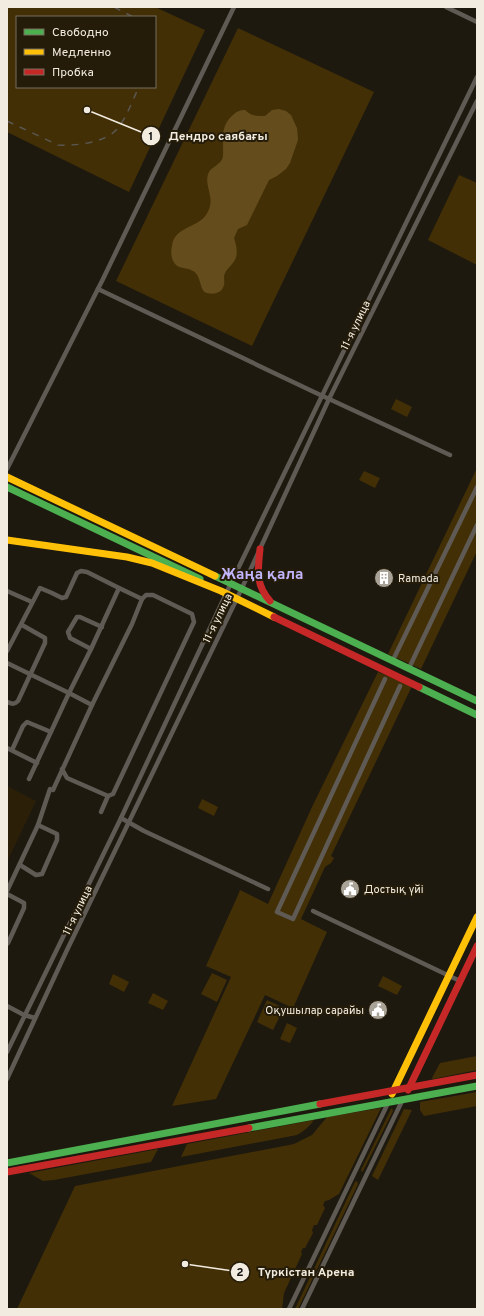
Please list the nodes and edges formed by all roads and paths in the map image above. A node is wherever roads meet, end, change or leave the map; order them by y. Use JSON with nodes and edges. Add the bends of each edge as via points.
{"nodes":[{"id":1,"x":234,"y":7,"type":"edge"},
{"id":2,"x":446,"y":7,"type":"edge"},
{"id":3,"x":477,"y":22,"type":"edge"},
{"id":4,"x":477,"y":77,"type":"edge"},
{"id":5,"x":477,"y":101,"type":"edge"},
{"id":6,"x":98,"y":289,"type":"junction"},
{"id":7,"x":322,"y":396,"type":"junction"},
{"id":8,"x":328,"y":399,"type":"junction"},
{"id":9,"x":450,"y":455,"type":"dead end"},
{"id":10,"x":7,"y":469,"type":"edge"},
{"id":11,"x":7,"y":477,"type":"edge"},
{"id":12,"x":7,"y":487,"type":"edge"},
{"id":13,"x":477,"y":487,"type":"edge"},
{"id":14,"x":477,"y":525,"type":"edge"},
{"id":15,"x":7,"y":540,"type":"edge"},
{"id":16,"x":260,"y":548,"type":"junction"},
{"id":17,"x":231,"y":583,"type":"junction"},
{"id":18,"x":119,"y":588,"type":"junction"},
{"id":19,"x":242,"y":588,"type":"junction"},
{"id":20,"x":7,"y":591,"type":"edge"},
{"id":21,"x":224,"y":593,"type":"junction"},
{"id":22,"x":142,"y":599,"type":"junction"},
{"id":23,"x":236,"y":599,"type":"junction"},
{"id":24,"x":32,"y":602,"type":"junction"},
{"id":25,"x":272,"y":603,"type":"junction"},
{"id":26,"x":22,"y":625,"type":"junction"},
{"id":27,"x":102,"y":627,"type":"junction"},
{"id":28,"x":9,"y":640,"type":"edge"},
{"id":29,"x":91,"y":649,"type":"junction"},
{"id":30,"x":7,"y":651,"type":"edge"},
{"id":31,"x":394,"y":658,"type":"dead end"},
{"id":32,"x":7,"y":663,"type":"edge"},
{"id":33,"x":410,"y":666,"type":"dead end"},
{"id":34,"x":31,"y":673,"type":"junction"},
{"id":35,"x":384,"y":679,"type":"dead end"},
{"id":36,"x":400,"y":686,"type":"dead end"},
{"id":37,"x":69,"y":693,"type":"junction"},
{"id":38,"x":477,"y":701,"type":"edge"},
{"id":39,"x":7,"y":702,"type":"edge"},
{"id":40,"x":92,"y":705,"type":"junction"},
{"id":41,"x":477,"y":715,"type":"edge"},
{"id":42,"x":51,"y":732,"type":"junction"},
{"id":43,"x":7,"y":748,"type":"edge"},
{"id":44,"x":12,"y":750,"type":"junction"},
{"id":45,"x":37,"y":763,"type":"junction"},
{"id":46,"x":62,"y":769,"type":"junction"},
{"id":47,"x":29,"y":779,"type":"dead end"},
{"id":48,"x":108,"y":796,"type":"junction"},
{"id":49,"x":101,"y":812,"type":"dead end"},
{"id":50,"x":121,"y":818,"type":"junction"},
{"id":51,"x":129,"y":822,"type":"junction"},
{"id":52,"x":38,"y":825,"type":"junction"},
{"id":53,"x":20,"y":865,"type":"junction"},
{"id":54,"x":268,"y":889,"type":"dead end"},
{"id":55,"x":7,"y":892,"type":"edge"},
{"id":56,"x":313,"y":911,"type":"dead end"},
{"id":57,"x":477,"y":917,"type":"edge"},
{"id":58,"x":7,"y":944,"type":"edge"},
{"id":59,"x":477,"y":946,"type":"edge"},
{"id":60,"x":449,"y":976,"type":"junction"},
{"id":61,"x":460,"y":981,"type":"junction"},
{"id":62,"x":7,"y":1006,"type":"edge"},
{"id":63,"x":24,"y":1015,"type":"junction"},
{"id":64,"x":36,"y":1018,"type":"junction"},
{"id":65,"x":7,"y":1052,"type":"edge"},
{"id":66,"x":477,"y":1075,"type":"edge"},
{"id":67,"x":7,"y":1079,"type":"edge"},
{"id":68,"x":477,"y":1086,"type":"edge"},
{"id":69,"x":408,"y":1088,"type":"junction"},
{"id":70,"x":393,"y":1091,"type":"junction"},
{"id":71,"x":404,"y":1099,"type":"junction"},
{"id":72,"x":389,"y":1101,"type":"junction"},
{"id":73,"x":7,"y":1163,"type":"edge"},
{"id":74,"x":7,"y":1172,"type":"edge"},
{"id":75,"x":289,"y":1309,"type":"edge"},
{"id":76,"x":302,"y":1309,"type":"edge"}],
"edges":[{"from":1,"to":6,"type":"street"},
{"from":2,"to":3,"type":"street"},
{"from":4,"to":7,"type":"street","name":"11-я улица"},
{"from":5,"to":8,"type":"street","name":"11-я улица"},
{"from":6,"to":7,"type":"street"},
{"from":6,"to":10,"type":"street"},
{"from":7,"to":8,"type":"street"},
{"from":7,"to":17,"type":"street","name":"11-я улица"},
{"from":8,"to":9,"type":"street"},
{"from":8,"to":16,"type":"street","name":"11-я улица"},
{"from":11,"to":17,"type":"main road"},
{"from":12,"to":21,"type":"main road","via":[[186,572]]},
{"from":13,"to":31,"type":"street"},
{"from":14,"to":33,"type":"street"},
{"from":15,"to":21,"type":"main road","via":[[127,557],[152,563]]},
{"from":16,"to":19,"type":"street","name":"11-я улица"},
{"from":16,"to":25,"type":"main road","via":[[259,586],[263,595]]},
{"from":17,"to":19,"type":"main road"},
{"from":17,"to":21,"type":"street","name":"11-я улица"},
{"from":18,"to":22,"type":"street"},
{"from":18,"to":24,"type":"street","via":[[80,571],[66,597],[62,598],[40,588]]},
{"from":18,"to":27,"type":"street"},
{"from":19,"to":23,"type":"street","name":"11-я улица"},
{"from":19,"to":25,"type":"main road"},
{"from":20,"to":24,"type":"street"},
{"from":21,"to":23,"type":"main road"},
{"from":21,"to":50,"type":"street","name":"11-я улица"},
{"from":22,"to":40,"type":"street"},
{"from":22,"to":48,"type":"street","via":[[146,595],[153,595],[192,614],[194,622],[113,794]]},
{"from":23,"to":41,"type":"main road"},
{"from":23,"to":51,"type":"street","name":"11-я улица"},
{"from":24,"to":26,"type":"street"},
{"from":25,"to":38,"type":"main road"},
{"from":26,"to":28,"type":"street"},
{"from":26,"to":34,"type":"street","via":[[45,638]]},
{"from":27,"to":29,"type":"street"},
{"from":27,"to":29,"type":"street","via":[[77,617],[68,632],[70,638]]},
{"from":28,"to":30,"type":"street"},
{"from":29,"to":37,"type":"street"},
{"from":32,"to":34,"type":"street"},
{"from":34,"to":37,"type":"street"},
{"from":34,"to":39,"type":"street","via":[[16,704]]},
{"from":35,"to":36,"type":"street","via":[[277,912],[293,919]]},
{"from":37,"to":40,"type":"street"},
{"from":37,"to":42,"type":"street"},
{"from":40,"to":46,"type":"street"},
{"from":42,"to":44,"type":"street","via":[[27,722]]},
{"from":42,"to":45,"type":"street"},
{"from":43,"to":44,"type":"street"},
{"from":44,"to":45,"type":"street"},
{"from":45,"to":47,"type":"street"},
{"from":46,"to":48,"type":"street","via":[[67,778]]},
{"from":46,"to":52,"type":"street","via":[[51,789]]},
{"from":48,"to":49,"type":"street"},
{"from":50,"to":51,"type":"street"},
{"from":50,"to":63,"type":"street","name":"11-я улица"},
{"from":51,"to":54,"type":"street"},
{"from":51,"to":64,"type":"street","name":"11-я улица"},
{"from":52,"to":53,"type":"street"},
{"from":52,"to":53,"type":"street","via":[[57,834],[57,840],[42,874],[36,875]]},
{"from":53,"to":55,"type":"street"},
{"from":55,"to":58,"type":"street","via":[[24,904],[24,908]]},
{"from":56,"to":60,"type":"street"},
{"from":57,"to":60,"type":"main road"},
{"from":59,"to":61,"type":"main road"},
{"from":60,"to":61,"type":"street"},
{"from":60,"to":70,"type":"main road"},
{"from":61,"to":69,"type":"main road"},
{"from":62,"to":63,"type":"street"},
{"from":63,"to":64,"type":"street"},
{"from":63,"to":65,"type":"street","name":"11-я улица"},
{"from":64,"to":67,"type":"street","name":"11-я улица"},
{"from":66,"to":69,"type":"main road"},
{"from":68,"to":71,"type":"main road"},
{"from":69,"to":70,"type":"main road"},
{"from":69,"to":71,"type":"main road"},
{"from":70,"to":72,"type":"main road"},
{"from":70,"to":73,"type":"main road"},
{"from":71,"to":72,"type":"main road"},
{"from":71,"to":76,"type":"street"},
{"from":72,"to":74,"type":"main road"},
{"from":72,"to":75,"type":"street"}]}
